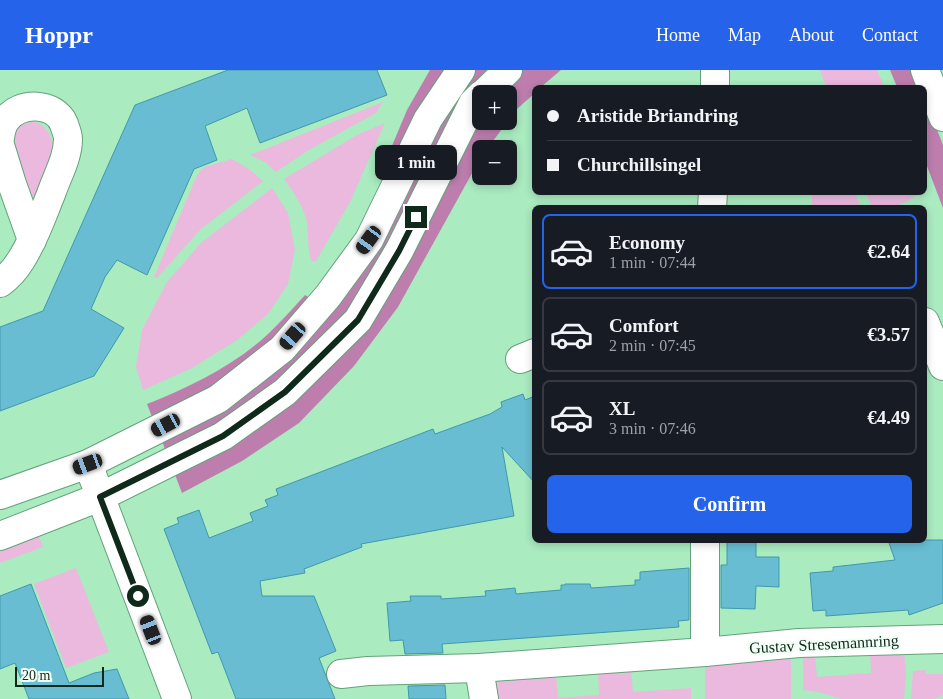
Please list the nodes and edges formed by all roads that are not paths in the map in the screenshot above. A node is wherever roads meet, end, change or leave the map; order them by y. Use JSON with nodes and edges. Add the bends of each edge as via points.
{"nodes":[{"id":1,"x":461,"y":70,"type":"edge"},
{"id":2,"x":508,"y":70,"type":"edge"},
{"id":3,"x":715,"y":70,"type":"edge"},
{"id":4,"x":925,"y":70,"type":"edge"},
{"id":5,"x":492,"y":85,"type":"edge"},
{"id":6,"x":715,"y":85,"type":"edge"},
{"id":7,"x":472,"y":105,"type":"edge"},
{"id":8,"x":943,"y":117,"type":"edge"},
{"id":9,"x":0,"y":138,"type":"edge"},
{"id":10,"x":0,"y":145,"type":"edge"},
{"id":11,"x":32,"y":240,"type":"junction"},
{"id":12,"x":0,"y":283,"type":"edge"},
{"id":13,"x":927,"y":327,"type":"edge"},
{"id":14,"x":943,"y":366,"type":"edge"},
{"id":15,"x":88,"y":464,"type":"junction"},
{"id":16,"x":0,"y":495,"type":"edge"},
{"id":17,"x":100,"y":497,"type":"junction"},
{"id":18,"x":0,"y":536,"type":"edge"},
{"id":19,"x":705,"y":543,"type":"edge"},
{"id":20,"x":943,"y":639,"type":"edge"},
{"id":21,"x":705,"y":652,"type":"junction"},
{"id":22,"x":479,"y":668,"type":"junction"},
{"id":23,"x":341,"y":674,"type":"dead end"},
{"id":24,"x":177,"y":699,"type":"edge"},
{"id":25,"x":484,"y":699,"type":"edge"}],
"edges":[{"from":1,"to":15,"type":"street","via":[[428,119],[369,240],[328,296],[282,349],[218,398]]},
{"from":2,"to":5,"type":"street"},
{"from":3,"to":6,"type":"street"},
{"from":4,"to":8,"type":"street"},
{"from":7,"to":17,"type":"street","via":[[399,251],[358,320],[285,392],[223,436]]},
{"from":9,"to":11,"type":"street","via":[[7,118],[25,107],[48,108],[61,119],[68,138],[64,159]]},
{"from":10,"to":11,"type":"street"},
{"from":11,"to":12,"type":"street","via":[[20,262]]},
{"from":13,"to":14,"type":"street"},
{"from":15,"to":16,"type":"street"},
{"from":15,"to":17,"type":"street"},
{"from":17,"to":18,"type":"street"},
{"from":17,"to":24,"type":"street"},
{"from":19,"to":21,"type":"street"},
{"from":20,"to":21,"type":"street","name":"Gustav Stresemannring","via":[[799,642]]},
{"from":21,"to":22,"type":"street","name":"Gustav Stresemannring"},
{"from":22,"to":23,"type":"street","name":"Gustav Stresemannring"},
{"from":22,"to":25,"type":"street"}]}
